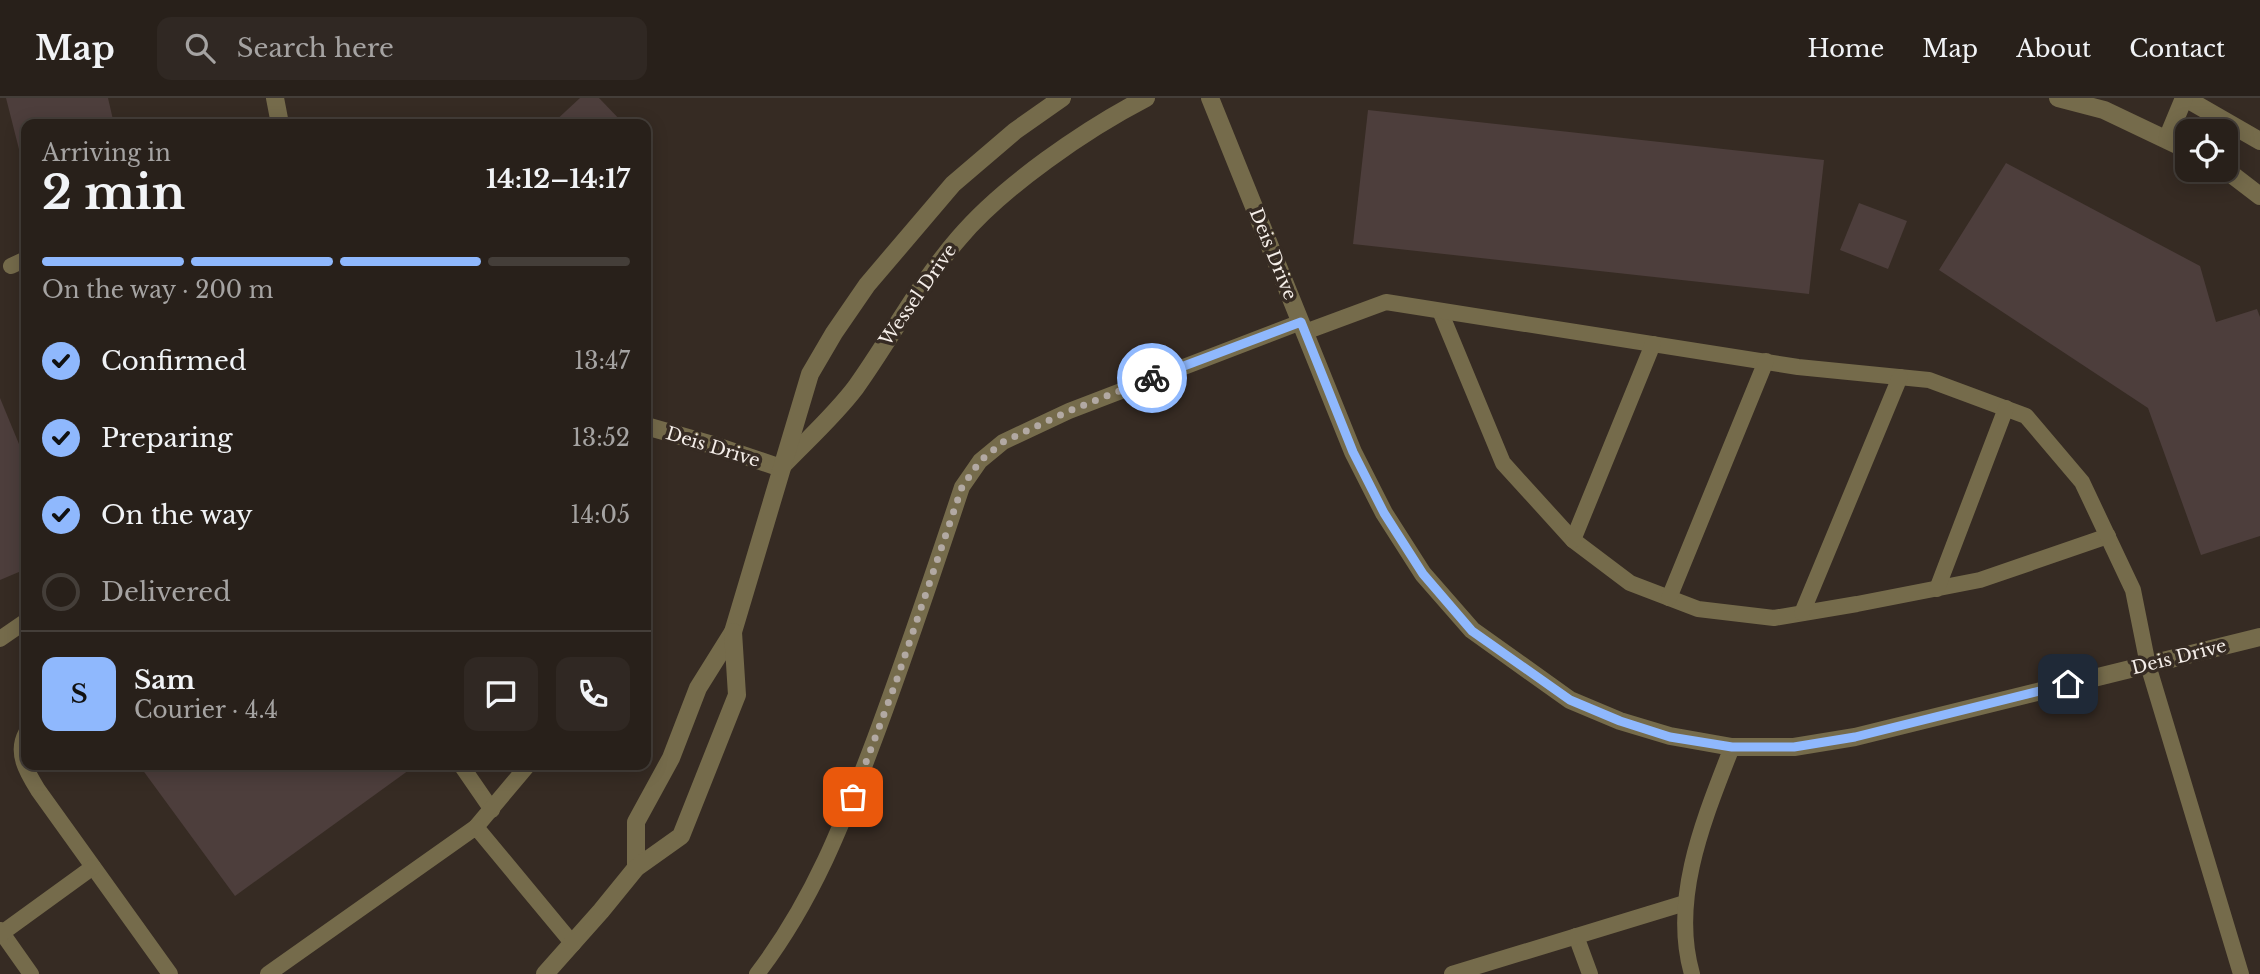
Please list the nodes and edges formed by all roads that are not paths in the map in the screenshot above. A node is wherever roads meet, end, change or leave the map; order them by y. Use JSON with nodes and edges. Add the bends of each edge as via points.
{"nodes":[{"id":1,"x":275,"y":98,"type":"edge"},
{"id":2,"x":1062,"y":98,"type":"edge"},
{"id":3,"x":1146,"y":98,"type":"edge"},
{"id":4,"x":1210,"y":98,"type":"edge"},
{"id":5,"x":2058,"y":98,"type":"edge"},
{"id":6,"x":2185,"y":98,"type":"edge"},
{"id":7,"x":279,"y":119,"type":"edge"},
{"id":8,"x":2167,"y":139,"type":"junction"},
{"id":9,"x":2260,"y":141,"type":"edge"},
{"id":10,"x":2175,"y":143,"type":"edge"},
{"id":11,"x":2238,"y":179,"type":"edge"},
{"id":12,"x":2260,"y":196,"type":"edge"},
{"id":13,"x":21,"y":261,"type":"edge"},
{"id":14,"x":10,"y":266,"type":"dead end"},
{"id":15,"x":1440,"y":310,"type":"junction"},
{"id":16,"x":1303,"y":327,"type":"junction"},
{"id":17,"x":1653,"y":344,"type":"junction"},
{"id":18,"x":1766,"y":361,"type":"junction"},
{"id":19,"x":1900,"y":377,"type":"junction"},
{"id":20,"x":2006,"y":408,"type":"junction"},
{"id":21,"x":651,"y":427,"type":"edge"},
{"id":22,"x":781,"y":468,"type":"junction"},
{"id":23,"x":2108,"y":536,"type":"junction"},
{"id":24,"x":1573,"y":540,"type":"junction"},
{"id":25,"x":1937,"y":589,"type":"junction"},
{"id":26,"x":1670,"y":598,"type":"junction"},
{"id":27,"x":1802,"y":613,"type":"junction"},
{"id":28,"x":21,"y":624,"type":"edge"},
{"id":29,"x":733,"y":632,"type":"junction"},
{"id":30,"x":2260,"y":637,"type":"edge"},
{"id":31,"x":0,"y":639,"type":"edge"},
{"id":32,"x":2148,"y":665,"type":"junction"},
{"id":33,"x":1732,"y":747,"type":"junction"},
{"id":34,"x":26,"y":770,"type":"edge"},
{"id":35,"x":464,"y":770,"type":"edge"},
{"id":36,"x":524,"y":770,"type":"edge"},
{"id":37,"x":492,"y":810,"type":"junction"},
{"id":38,"x":477,"y":827,"type":"junction"},
{"id":39,"x":93,"y":867,"type":"junction"},
{"id":40,"x":636,"y":868,"type":"junction"},
{"id":41,"x":1685,"y":903,"type":"junction"},
{"id":42,"x":1,"y":931,"type":"edge"},
{"id":43,"x":1576,"y":936,"type":"junction"},
{"id":44,"x":573,"y":944,"type":"junction"},
{"id":45,"x":31,"y":974,"type":"edge"},
{"id":46,"x":170,"y":974,"type":"edge"},
{"id":47,"x":268,"y":974,"type":"edge"},
{"id":48,"x":545,"y":974,"type":"edge"},
{"id":49,"x":757,"y":974,"type":"edge"},
{"id":50,"x":1452,"y":974,"type":"edge"},
{"id":51,"x":1590,"y":974,"type":"edge"},
{"id":52,"x":1692,"y":974,"type":"edge"},
{"id":53,"x":2241,"y":974,"type":"edge"}],
"edges":[{"from":1,"to":7,"type":"street"},
{"from":2,"to":22,"type":"street","name":"Wessel Drive","via":[[953,184],[867,285],[810,374]]},
{"from":3,"to":22,"type":"street","name":"Wessel Drive","via":[[1051,158],[1001,196],[960,236],[921,285],[854,389]]},
{"from":4,"to":16,"type":"street","name":"Deis Drive"},
{"from":5,"to":8,"type":"street","via":[[2104,110]]},
{"from":6,"to":8,"type":"street"},
{"from":6,"to":9,"type":"street"},
{"from":8,"to":10,"type":"street"},
{"from":11,"to":12,"type":"street"},
{"from":13,"to":14,"type":"lane"},
{"from":15,"to":16,"type":"lane","via":[[1386,302]]},
{"from":15,"to":17,"type":"lane"},
{"from":15,"to":24,"type":"lane","via":[[1503,463]]},
{"from":16,"to":33,"type":"street","name":"Deis Drive","via":[[1353,452],[1384,513],[1423,574],[1472,631],[1570,700],[1670,737]]},
{"from":16,"to":49,"type":"lane","via":[[1069,411],[1003,442],[980,461],[962,487],[844,820],[810,894]]},
{"from":17,"to":18,"type":"lane"},
{"from":17,"to":24,"type":"lane"},
{"from":18,"to":19,"type":"lane"},
{"from":18,"to":26,"type":"lane"},
{"from":19,"to":20,"type":"lane","via":[[1929,380]]},
{"from":19,"to":27,"type":"lane"},
{"from":20,"to":23,"type":"lane","via":[[2026,416],[2082,482]]},
{"from":20,"to":25,"type":"lane"},
{"from":21,"to":22,"type":"street","name":"Deis Drive"},
{"from":22,"to":29,"type":"street","name":"Wessel Drive"},
{"from":23,"to":25,"type":"lane","via":[[1980,580]]},
{"from":23,"to":32,"type":"lane","via":[[2133,590]]},
{"from":24,"to":26,"type":"lane","via":[[1630,583]]},
{"from":25,"to":27,"type":"lane"},
{"from":26,"to":27,"type":"lane","via":[[1698,609],[1774,618]]},
{"from":28,"to":31,"type":"lane"},
{"from":29,"to":40,"type":"street","name":"Wessel Drive","via":[[698,688],[671,758],[636,822]]},
{"from":29,"to":40,"type":"street","name":"Wessel Drive","via":[[737,695],[681,836]]},
{"from":30,"to":32,"type":"street","name":"Deis Drive"},
{"from":32,"to":33,"type":"street","name":"Deis Drive","via":[[1855,737],[1794,747]]},
{"from":32,"to":53,"type":"lane"},
{"from":33,"to":41,"type":"lane","via":[[1704,818]]},
{"from":34,"to":39,"type":"lane"},
{"from":35,"to":37,"type":"lane"},
{"from":36,"to":37,"type":"lane"},
{"from":37,"to":38,"type":"lane"},
{"from":38,"to":44,"type":"lane"},
{"from":38,"to":47,"type":"lane"},
{"from":39,"to":42,"type":"lane"},
{"from":39,"to":46,"type":"lane"},
{"from":40,"to":44,"type":"street","name":"Wessel Drive"},
{"from":41,"to":43,"type":"lane"},
{"from":41,"to":52,"type":"lane"},
{"from":42,"to":45,"type":"lane"},
{"from":43,"to":50,"type":"lane"},
{"from":43,"to":51,"type":"lane"},
{"from":44,"to":48,"type":"street","name":"Wessel Drive"}]}
